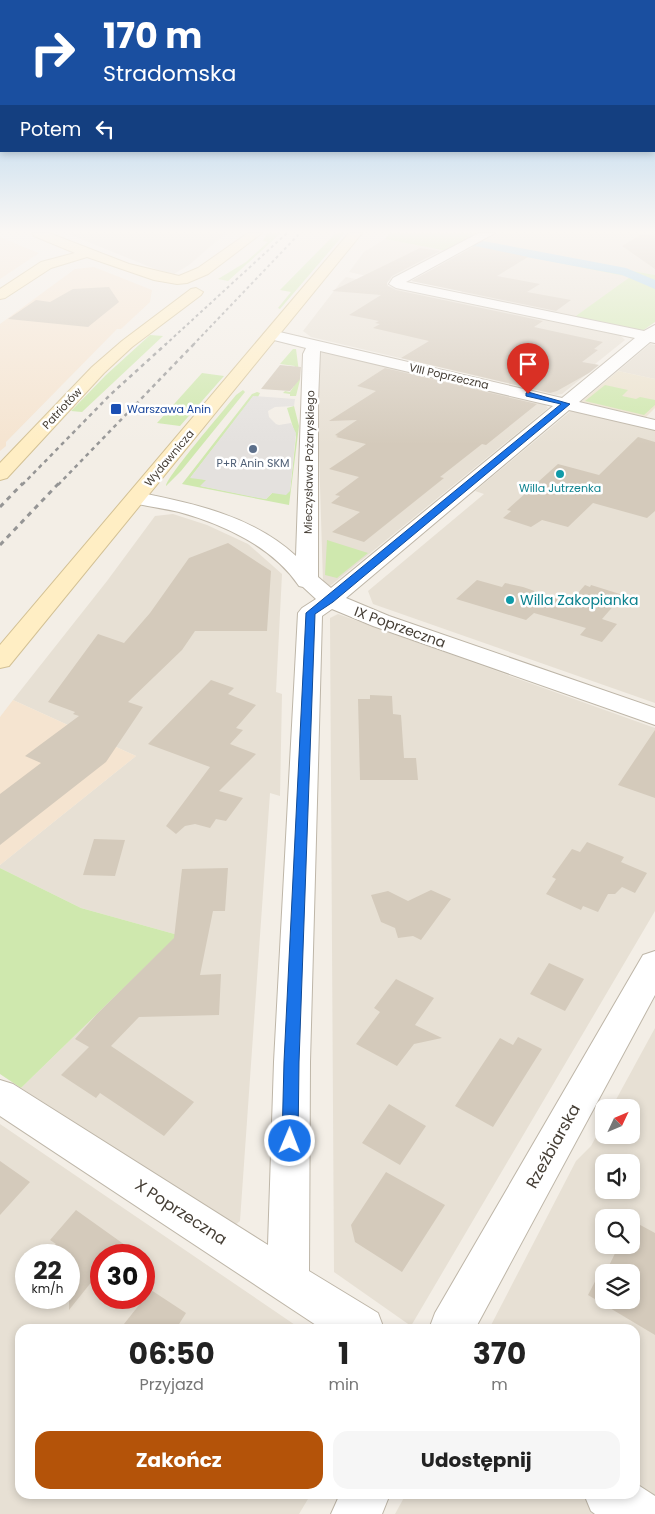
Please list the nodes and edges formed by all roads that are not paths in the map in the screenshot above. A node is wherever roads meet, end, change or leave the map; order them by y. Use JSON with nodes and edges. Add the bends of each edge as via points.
{"nodes":[{"id":1,"x":163,"y":304,"type":"edge"},
{"id":2,"x":179,"y":304,"type":"edge"},
{"id":3,"x":297,"y":304,"type":"edge"},
{"id":4,"x":493,"y":304,"type":"edge"},
{"id":5,"x":271,"y":335,"type":"junction"},
{"id":6,"x":652,"y":335,"type":"edge"},
{"id":7,"x":127,"y":344,"type":"junction"},
{"id":8,"x":315,"y":344,"type":"junction"},
{"id":9,"x":567,"y":404,"type":"junction"},
{"id":10,"x":655,"y":425,"type":"edge"},
{"id":11,"x":0,"y":474,"type":"edge"},
{"id":12,"x":136,"y":498,"type":"junction"},
{"id":13,"x":307,"y":581,"type":"junction"},
{"id":14,"x":320,"y":607,"type":"junction"},
{"id":15,"x":0,"y":661,"type":"edge"},
{"id":16,"x":655,"y":717,"type":"edge"},
{"id":17,"x":655,"y":964,"type":"edge"},
{"id":18,"x":0,"y":1096,"type":"edge"},
{"id":19,"x":288,"y":1281,"type":"junction"},
{"id":20,"x":354,"y":1324,"type":"edge"},
{"id":21,"x":454,"y":1324,"type":"edge"},
{"id":22,"x":364,"y":1499,"type":"edge"},
{"id":23,"x":616,"y":1499,"type":"edge"},
{"id":24,"x":356,"y":1514,"type":"edge"},
{"id":25,"x":638,"y":1514,"type":"edge"}],
"edges":[{"from":1,"to":7,"type":"main road","name":"Patriotów"},
{"from":2,"to":7,"type":"main road","name":"Patriotów"},
{"from":3,"to":5,"type":"main road","name":"Wydawnicza"},
{"from":4,"to":6,"type":"street"},
{"from":5,"to":8,"type":"street","name":"VIII Poprzeczna"},
{"from":5,"to":12,"type":"main road","name":"Wydawnicza"},
{"from":6,"to":9,"type":"street"},
{"from":7,"to":11,"type":"main road","name":"Patriotów","via":[[98,370]]},
{"from":8,"to":9,"type":"street","name":"VIII Poprzeczna"},
{"from":8,"to":13,"type":"street","name":"Mieczysława Pożaryskiego","via":[[311,354],[309,402]]},
{"from":9,"to":10,"type":"street","name":"VIII Poprzeczna"},
{"from":9,"to":14,"type":"street"},
{"from":12,"to":13,"type":"street","name":"IX Poprzeczna","via":[[183,507],[242,529],[278,551]]},
{"from":12,"to":15,"type":"main road","name":"Wydawnicza"},
{"from":13,"to":14,"type":"street","name":"IX Poprzeczna"},
{"from":14,"to":16,"type":"street","name":"IX Poprzeczna","via":[[381,620]]},
{"from":14,"to":19,"type":"street","via":[[292,1062]]},
{"from":17,"to":21,"type":"street","name":"Rzeźbiarska"},
{"from":18,"to":19,"type":"street","name":"X Poprzeczna"},
{"from":19,"to":20,"type":"street","name":"X Poprzeczna"},
{"from":22,"to":24,"type":"street"},
{"from":23,"to":25,"type":"street"}]}
